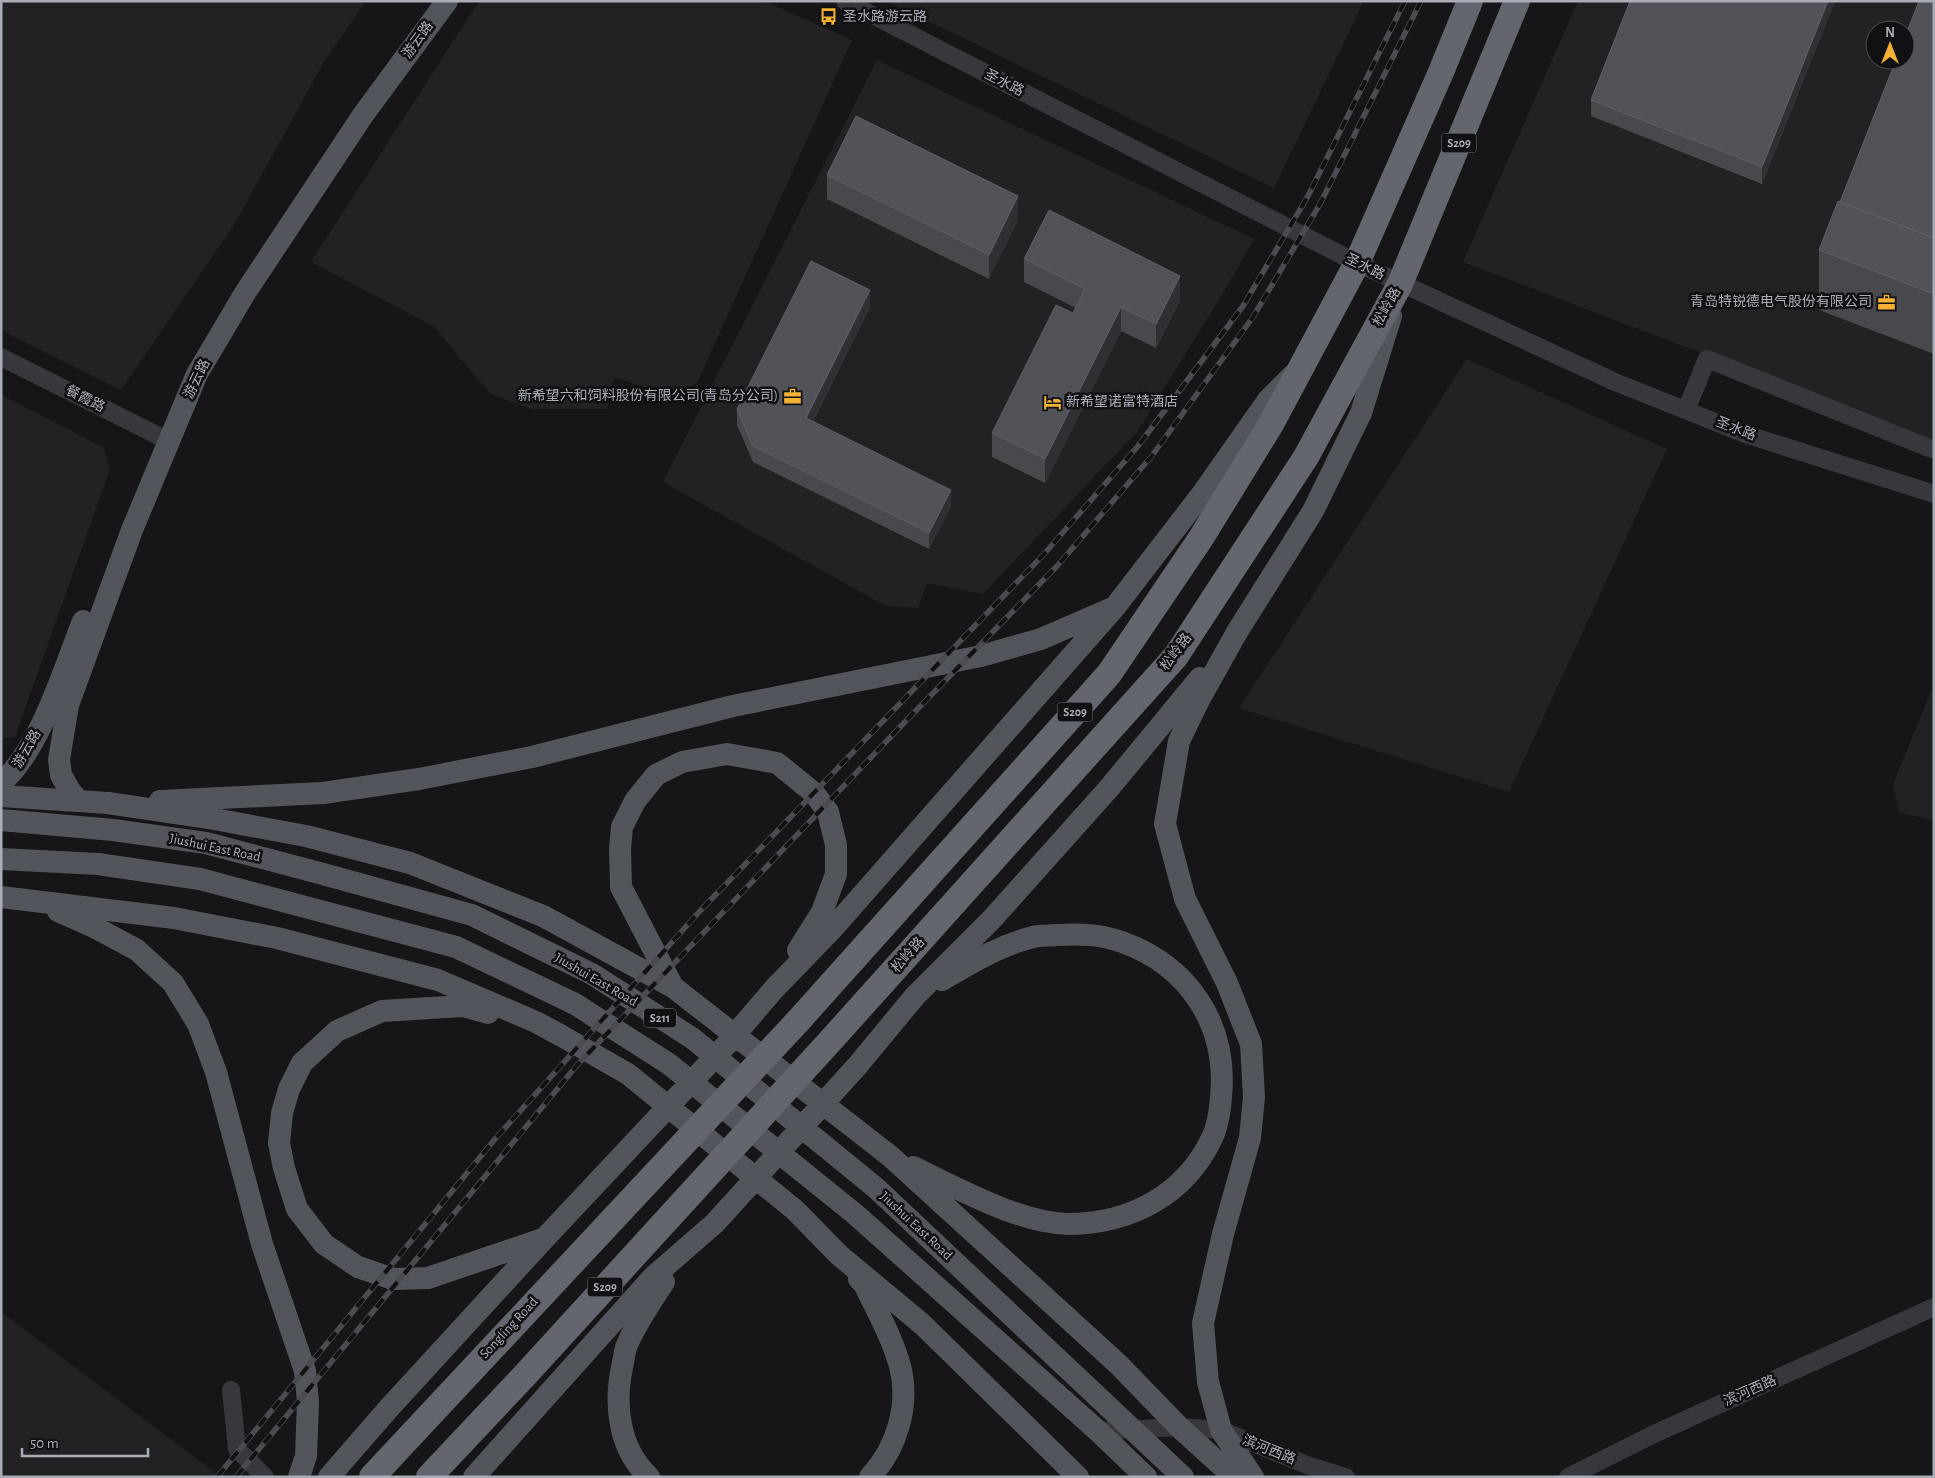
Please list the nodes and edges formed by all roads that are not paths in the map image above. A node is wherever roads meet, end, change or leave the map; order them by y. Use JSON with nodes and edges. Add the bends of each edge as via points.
{"nodes":[{"id":1,"x":429,"y":1,"type":"edge"},
{"id":2,"x":446,"y":1,"type":"edge"},
{"id":3,"x":845,"y":1,"type":"edge"},
{"id":4,"x":1470,"y":1,"type":"edge"},
{"id":5,"x":1517,"y":1,"type":"edge"},
{"id":6,"x":1357,"y":263,"type":"junction"},
{"id":7,"x":1400,"y":284,"type":"junction"},
{"id":8,"x":1,"y":357,"type":"edge"},
{"id":9,"x":1301,"y":366,"type":"junction"},
{"id":10,"x":1686,"y":410,"type":"junction"},
{"id":11,"x":163,"y":439,"type":"junction"},
{"id":12,"x":1934,"y":450,"type":"edge"},
{"id":13,"x":1934,"y":494,"type":"edge"},
{"id":14,"x":1115,"y":607,"type":"junction"},
{"id":15,"x":1237,"y":632,"type":"junction"},
{"id":16,"x":1,"y":783,"type":"edge"},
{"id":17,"x":1,"y":796,"type":"edge"},
{"id":18,"x":79,"y":801,"type":"junction"},
{"id":19,"x":108,"y":803,"type":"junction"},
{"id":20,"x":1,"y":820,"type":"edge"},
{"id":21,"x":1,"y":859,"type":"edge"},
{"id":22,"x":1,"y":897,"type":"edge"},
{"id":23,"x":36,"y":902,"type":"junction"},
{"id":24,"x":673,"y":987,"type":"junction"},
{"id":25,"x":774,"y":989,"type":"junction"},
{"id":26,"x":915,"y":996,"type":"junction"},
{"id":27,"x":560,"y":1035,"type":"junction"},
{"id":28,"x":890,"y":1156,"type":"junction"},
{"id":29,"x":544,"y":1239,"type":"junction"},
{"id":30,"x":689,"y":1247,"type":"junction"},
{"id":31,"x":839,"y":1254,"type":"junction"},
{"id":32,"x":1934,"y":1307,"type":"edge"},
{"id":33,"x":231,"y":1390,"type":"dead end"},
{"id":34,"x":1179,"y":1427,"type":"junction"},
{"id":35,"x":1132,"y":1428,"type":"junction"},
{"id":36,"x":1221,"y":1430,"type":"junction"},
{"id":37,"x":1098,"y":1431,"type":"junction"},
{"id":38,"x":265,"y":1477,"type":"edge"},
{"id":39,"x":299,"y":1477,"type":"edge"},
{"id":40,"x":329,"y":1477,"type":"edge"},
{"id":41,"x":372,"y":1477,"type":"edge"},
{"id":42,"x":429,"y":1477,"type":"edge"},
{"id":43,"x":474,"y":1477,"type":"edge"},
{"id":44,"x":649,"y":1477,"type":"edge"},
{"id":45,"x":870,"y":1477,"type":"edge"},
{"id":46,"x":1078,"y":1477,"type":"edge"},
{"id":47,"x":1146,"y":1477,"type":"edge"},
{"id":48,"x":1183,"y":1477,"type":"edge"},
{"id":49,"x":1234,"y":1477,"type":"edge"},
{"id":50,"x":1253,"y":1477,"type":"edge"},
{"id":51,"x":1346,"y":1477,"type":"edge"},
{"id":52,"x":1568,"y":1477,"type":"edge"}],
"edges":[{"from":1,"to":11,"type":"main road","name":"游云路","via":[[234,283],[186,368]]},
{"from":2,"to":11,"type":"main road","name":"游云路","via":[[363,115],[245,293]]},
{"from":3,"to":6,"type":"street","name":"圣水路"},
{"from":4,"to":6,"type":"highway","number":"S209"},
{"from":5,"to":7,"type":"highway","name":"松岭路","number":"S209"},
{"from":6,"to":7,"type":"street","name":"圣水路"},
{"from":6,"to":9,"type":"highway","number":"S209"},
{"from":7,"to":10,"type":"street","name":"圣水路","via":[[1615,382]]},
{"from":7,"to":15,"type":"main road","via":[[1361,413],[1313,511]]},
{"from":7,"to":42,"type":"highway","name":"松岭路","number":"S209","via":[[1306,456],[1176,656],[832,1039]]},
{"from":8,"to":11,"type":"street","name":"餐霞路"},
{"from":9,"to":14,"type":"main road","via":[[1268,400],[1202,494]]},
{"from":9,"to":41,"type":"highway","name":"Songling Road","number":"S209","via":[[1271,424],[1201,538],[1109,674],[799,1020]]},
{"from":10,"to":12,"type":"street","via":[[1707,360]]},
{"from":10,"to":13,"type":"street","name":"圣水路","via":[[1745,434]]},
{"from":11,"to":16,"type":"main road","name":"游云路","via":[[35,738],[11,774]]},
{"from":11,"to":18,"type":"main road","name":"游云路","via":[[68,705],[59,760],[61,774]]},
{"from":14,"to":19,"type":"main road","via":[[1041,639],[981,656],[733,706],[532,758],[323,793]]},
{"from":14,"to":25,"type":"main road","via":[[834,927]]},
{"from":15,"to":26,"type":"main road","via":[[1110,787],[992,920]]},
{"from":15,"to":36,"type":"main road","via":[[1179,741],[1165,824],[1185,899],[1227,983],[1251,1044],[1254,1097],[1250,1138],[1223,1234],[1203,1323],[1208,1382]]},
{"from":17,"to":18,"type":"main road"},
{"from":18,"to":19,"type":"main road"},
{"from":19,"to":24,"type":"main road","via":[[306,836],[410,863],[542,916]]},
{"from":20,"to":35,"type":"main road","name":"Jiushui East Road","number":"S211","via":[[113,830],[206,843],[472,915],[592,974],[692,1038],[876,1188]]},
{"from":21,"to":37,"type":"main road","number":"S211","via":[[98,864],[200,879],[456,947],[575,1004],[669,1064],[855,1214]]},
{"from":22,"to":23,"type":"main road"},
{"from":23,"to":27,"type":"main road","via":[[174,918],[286,941],[438,980]]},
{"from":23,"to":39,"type":"main road","via":[[137,950],[173,983],[198,1024],[216,1072],[262,1244],[305,1372],[308,1402],[306,1456]]},
{"from":24,"to":25,"type":"main road","via":[[621,887],[622,827],[635,801],[656,775],[682,762],[727,754],[777,762],[814,793],[828,812],[836,845],[836,874],[822,912]]},
{"from":24,"to":28,"type":"main road"},
{"from":25,"to":29,"type":"main road","via":[[727,1044]]},
{"from":26,"to":28,"type":"main road","via":[[994,950],[1035,936],[1085,934],[1109,937],[1155,956],[1195,994],[1210,1020],[1220,1050],[1220,1112],[1212,1138],[1178,1186],[1150,1206],[1095,1222],[1042,1221],[989,1204]]},
{"from":26,"to":30,"type":"main road","via":[[858,1065],[715,1223]]},
{"from":27,"to":29,"type":"main road","via":[[463,1006],[382,1011],[337,1030],[302,1063],[282,1113],[279,1143],[297,1209],[324,1244],[358,1267],[393,1279],[428,1278]]},
{"from":27,"to":31,"type":"main road","via":[[628,1074],[794,1210]]},
{"from":28,"to":34,"type":"main road","via":[[1118,1364]]},
{"from":29,"to":40,"type":"main road"},
{"from":30,"to":43,"type":"main road","via":[[654,1276]]},
{"from":30,"to":44,"type":"main road","via":[[649,1304],[627,1346],[619,1385],[619,1415],[626,1445],[638,1466]]},
{"from":31,"to":45,"type":"main road","via":[[864,1284],[900,1366],[903,1395],[899,1424],[891,1448]]},
{"from":31,"to":46,"type":"main road","via":[[922,1324]]},
{"from":32,"to":52,"type":"street","name":"滨河西路","via":[[1652,1435]]},
{"from":33,"to":38,"type":"street","via":[[237,1449]]},
{"from":34,"to":35,"type":"street","name":"滨河西路"},
{"from":34,"to":36,"type":"street","name":"滨河西路"},
{"from":34,"to":49,"type":"main road"},
{"from":35,"to":37,"type":"street","name":"滨河西路"},
{"from":35,"to":48,"type":"main road","name":"Jiushui East Road","number":"S211"},
{"from":36,"to":50,"type":"main road"},
{"from":36,"to":51,"type":"street","name":"滨河西路","via":[[1307,1466]]},
{"from":37,"to":47,"type":"main road","number":"S211"}]}
